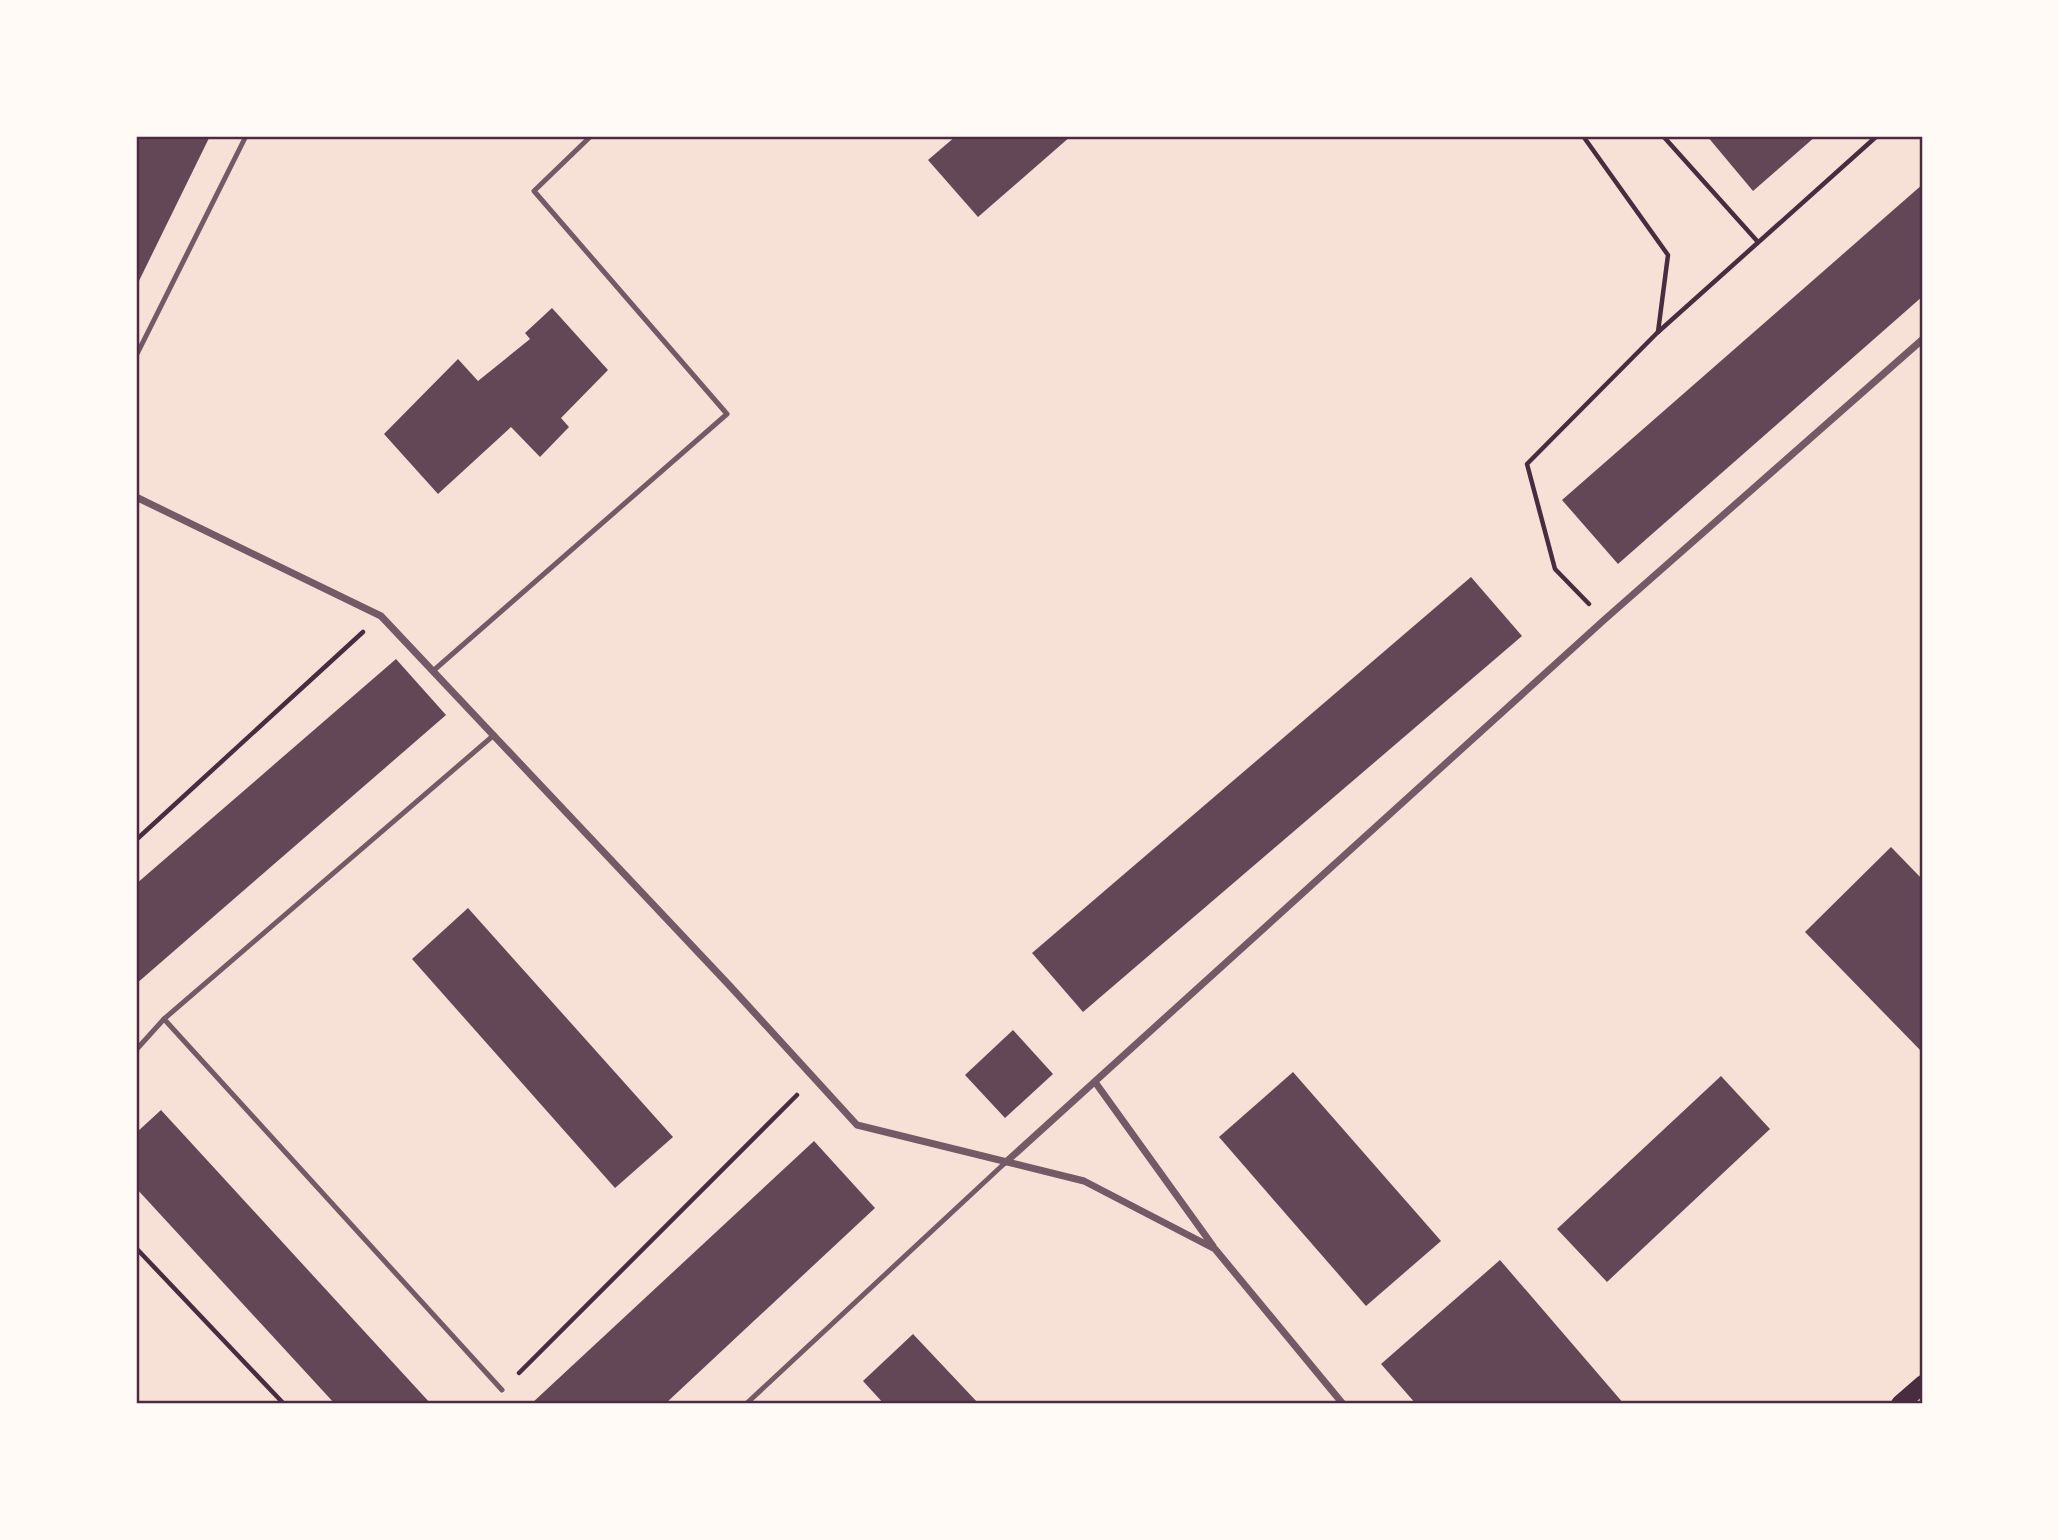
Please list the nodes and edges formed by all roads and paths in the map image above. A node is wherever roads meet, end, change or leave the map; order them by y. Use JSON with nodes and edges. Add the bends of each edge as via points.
{"nodes":[{"id":1,"x":246,"y":136,"type":"edge"},
{"id":2,"x":592,"y":136,"type":"edge"},
{"id":3,"x":1583,"y":136,"type":"edge"},
{"id":4,"x":1663,"y":136,"type":"edge"},
{"id":5,"x":1877,"y":136,"type":"edge"},
{"id":6,"x":1758,"y":242,"type":"junction"},
{"id":7,"x":1657,"y":333,"type":"junction"},
{"id":8,"x":1923,"y":339,"type":"edge"},
{"id":9,"x":136,"y":356,"type":"edge"},
{"id":10,"x":136,"y":497,"type":"edge"},
{"id":11,"x":381,"y":616,"type":"junction"},
{"id":12,"x":1604,"y":620,"type":"junction"},
{"id":13,"x":433,"y":671,"type":"junction"},
{"id":14,"x":494,"y":736,"type":"junction"},
{"id":15,"x":136,"y":840,"type":"edge"},
{"id":16,"x":164,"y":1019,"type":"junction"},
{"id":17,"x":136,"y":1050,"type":"edge"},
{"id":18,"x":814,"y":1078,"type":"junction"},
{"id":19,"x":1095,"y":1082,"type":"junction"},
{"id":20,"x":1006,"y":1162,"type":"junction"},
{"id":21,"x":136,"y":1248,"type":"edge"},
{"id":22,"x":1215,"y":1249,"type":"junction"},
{"id":23,"x":1923,"y":1384,"type":"edge"},
{"id":24,"x":502,"y":1390,"type":"joint"},
{"id":25,"x":285,"y":1404,"type":"edge"},
{"id":26,"x":746,"y":1404,"type":"edge"},
{"id":27,"x":1343,"y":1404,"type":"edge"},
{"id":28,"x":1899,"y":1404,"type":"edge"}],
"edges":[{"from":1,"to":9,"type":"lane"},
{"from":2,"to":13,"type":"lane","via":[[534,191],[727,414]]},
{"from":3,"to":7,"type":"path","via":[[1668,256]]},
{"from":4,"to":6,"type":"path"},
{"from":5,"to":6,"type":"path"},
{"from":6,"to":7,"type":"path"},
{"from":7,"to":12,"type":"path","via":[[1527,464],[1555,569]]},
{"from":8,"to":12,"type":"street"},
{"from":10,"to":11,"type":"street"},
{"from":11,"to":13,"type":"street"},
{"from":11,"to":15,"type":"path"},
{"from":12,"to":19,"type":"street"},
{"from":13,"to":14,"type":"street"},
{"from":14,"to":16,"type":"lane"},
{"from":14,"to":18,"type":"street"},
{"from":16,"to":17,"type":"lane"},
{"from":16,"to":24,"type":"lane"},
{"from":18,"to":20,"type":"street","via":[[856,1125]]},
{"from":18,"to":24,"type":"path"},
{"from":19,"to":20,"type":"street"},
{"from":19,"to":22,"type":"street"},
{"from":20,"to":22,"type":"street","via":[[1084,1181]]},
{"from":20,"to":26,"type":"lane"},
{"from":21,"to":25,"type":"path"},
{"from":22,"to":27,"type":"street"},
{"from":23,"to":28,"type":"main road"}]}
